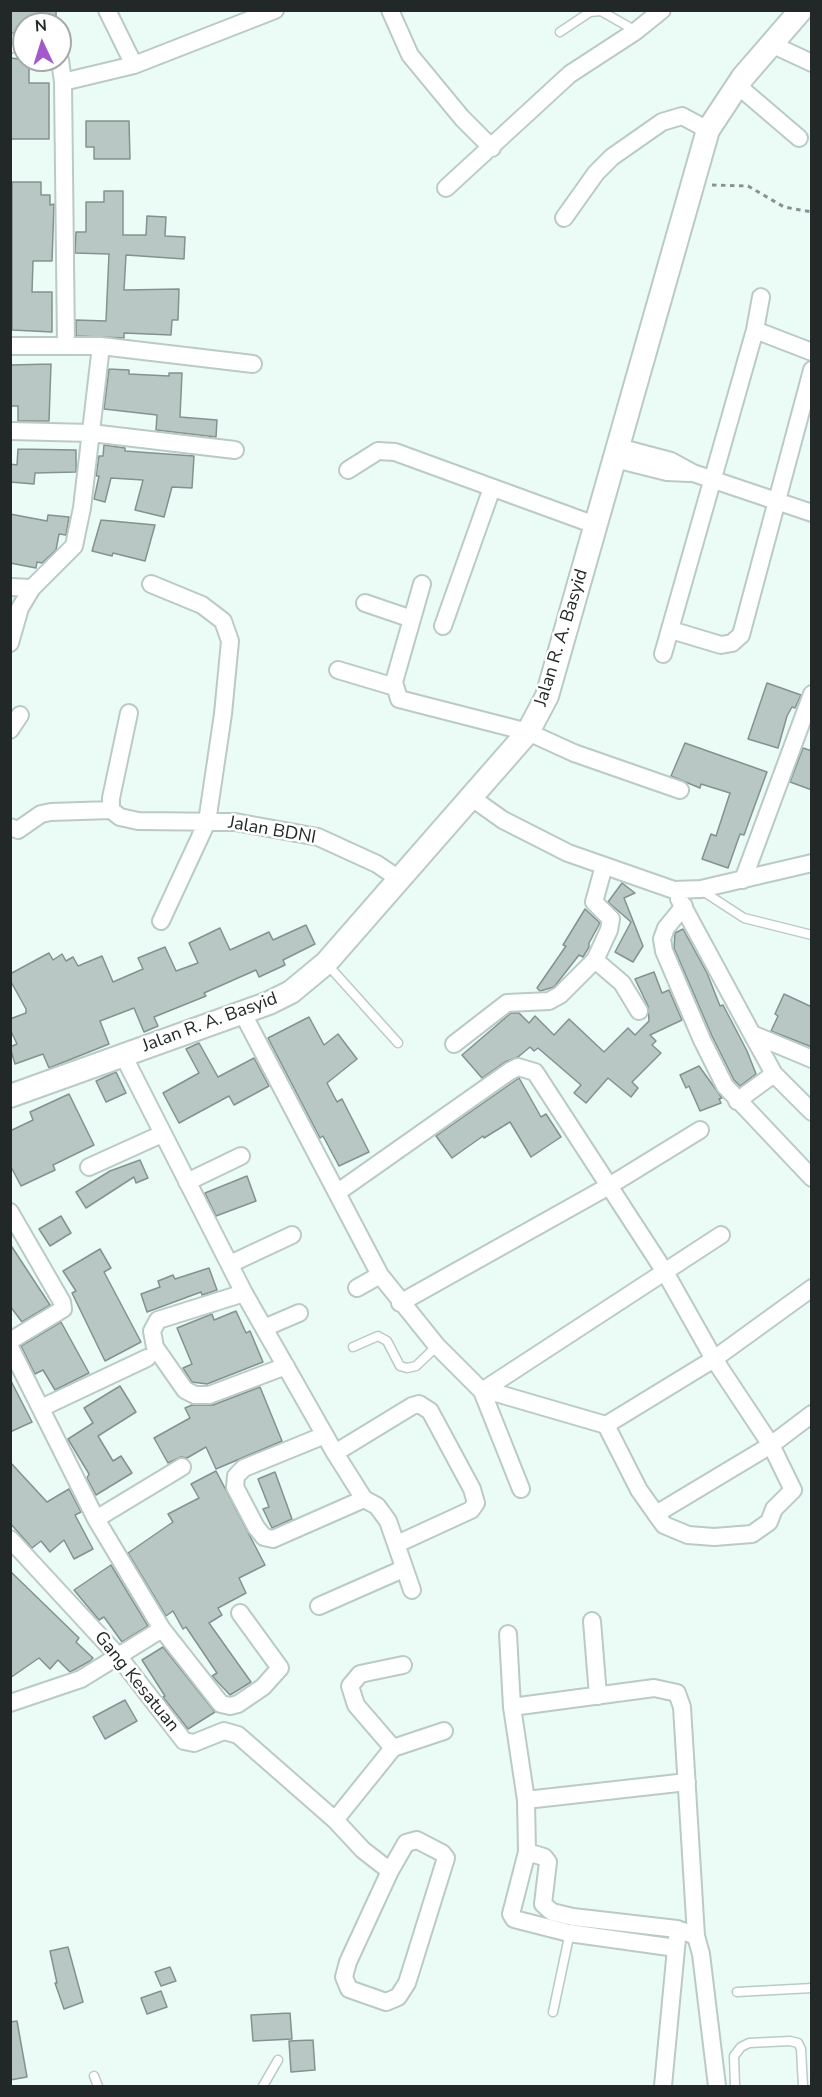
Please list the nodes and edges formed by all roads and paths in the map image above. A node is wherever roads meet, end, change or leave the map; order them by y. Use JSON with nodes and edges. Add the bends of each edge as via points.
{"nodes":[{"id":1,"x":108,"y":10,"type":"edge"},
{"id":2,"x":275,"y":10,"type":"edge"},
{"id":3,"x":390,"y":10,"type":"edge"},
{"id":4,"x":662,"y":10,"type":"edge"},
{"id":5,"x":801,"y":10,"type":"edge"},
{"id":6,"x":636,"y":31,"type":"junction"},
{"id":7,"x":560,"y":32,"type":"dead end"},
{"id":8,"x":771,"y":44,"type":"junction"},
{"id":9,"x":812,"y":63,"type":"edge"},
{"id":10,"x":134,"y":65,"type":"junction"},
{"id":11,"x":62,"y":72,"type":"edge"},
{"id":12,"x":63,"y":82,"type":"junction"},
{"id":13,"x":737,"y":85,"type":"junction"},
{"id":14,"x":708,"y":130,"type":"junction"},
{"id":15,"x":799,"y":138,"type":"dead end"},
{"id":16,"x":492,"y":148,"type":"junction"},
{"id":17,"x":692,"y":185,"type":"junction"},
{"id":18,"x":446,"y":188,"type":"dead end"},
{"id":19,"x":812,"y":212,"type":"edge"},
{"id":20,"x":564,"y":218,"type":"dead end"},
{"id":21,"x":761,"y":297,"type":"dead end"},
{"id":22,"x":755,"y":330,"type":"junction"},
{"id":23,"x":66,"y":345,"type":"junction"},
{"id":24,"x":10,"y":346,"type":"edge"},
{"id":25,"x":101,"y":346,"type":"junction"},
{"id":26,"x":812,"y":352,"type":"edge"},
{"id":27,"x":253,"y":364,"type":"dead end"},
{"id":28,"x":812,"y":370,"type":"edge"},
{"id":29,"x":806,"y":415,"type":"edge"},
{"id":30,"x":10,"y":431,"type":"edge"},
{"id":31,"x":91,"y":433,"type":"junction"},
{"id":32,"x":235,"y":450,"type":"dead end"},
{"id":33,"x":617,"y":453,"type":"junction"},
{"id":34,"x":348,"y":470,"type":"dead end"},
{"id":35,"x":712,"y":479,"type":"junction"},
{"id":36,"x":492,"y":488,"type":"junction"},
{"id":37,"x":776,"y":500,"type":"junction"},
{"id":38,"x":812,"y":513,"type":"edge"},
{"id":39,"x":595,"y":525,"type":"junction"},
{"id":40,"x":151,"y":584,"type":"dead end"},
{"id":41,"x":422,"y":584,"type":"dead end"},
{"id":42,"x":10,"y":587,"type":"edge"},
{"id":43,"x":32,"y":588,"type":"junction"},
{"id":44,"x":365,"y":603,"type":"dead end"},
{"id":45,"x":412,"y":619,"type":"junction"},
{"id":46,"x":443,"y":626,"type":"dead end"},
{"id":47,"x":671,"y":630,"type":"junction"},
{"id":48,"x":10,"y":643,"type":"edge"},
{"id":49,"x":663,"y":654,"type":"dead end"},
{"id":50,"x":338,"y":670,"type":"dead end"},
{"id":51,"x":395,"y":687,"type":"junction"},
{"id":52,"x":812,"y":694,"type":"edge"},
{"id":53,"x":129,"y":713,"type":"dead end"},
{"id":54,"x":20,"y":715,"type":"dead end"},
{"id":55,"x":10,"y":730,"type":"edge"},
{"id":56,"x":528,"y":732,"type":"junction"},
{"id":57,"x":680,"y":790,"type":"dead end"},
{"id":58,"x":472,"y":798,"type":"junction"},
{"id":59,"x":111,"y":810,"type":"junction"},
{"id":60,"x":207,"y":822,"type":"junction"},
{"id":61,"x":10,"y":827,"type":"edge"},
{"id":62,"x":810,"y":860,"type":"edge"},
{"id":63,"x":604,"y":866,"type":"junction"},
{"id":64,"x":399,"y":879,"type":"junction"},
{"id":65,"x":743,"y":880,"type":"junction"},
{"id":66,"x":701,"y":889,"type":"junction"},
{"id":67,"x":674,"y":890,"type":"junction"},
{"id":68,"x":684,"y":906,"type":"junction"},
{"id":69,"x":160,"y":921,"type":"dead end"},
{"id":70,"x":812,"y":934,"type":"edge"},
{"id":71,"x":595,"y":960,"type":"junction"},
{"id":72,"x":326,"y":963,"type":"junction"},
{"id":73,"x":639,"y":1011,"type":"dead end"},
{"id":74,"x":242,"y":1012,"type":"junction"},
{"id":75,"x":752,"y":1034,"type":"junction"},
{"id":76,"x":398,"y":1043,"type":"dead end"},
{"id":77,"x":454,"y":1044,"type":"dead end"},
{"id":78,"x":123,"y":1055,"type":"junction"},
{"id":79,"x":812,"y":1059,"type":"edge"},
{"id":80,"x":774,"y":1074,"type":"junction"},
{"id":81,"x":10,"y":1096,"type":"edge"},
{"id":82,"x":737,"y":1101,"type":"junction"},
{"id":83,"x":812,"y":1112,"type":"edge"},
{"id":84,"x":700,"y":1130,"type":"dead end"},
{"id":85,"x":162,"y":1134,"type":"junction"},
{"id":86,"x":241,"y":1156,"type":"dead end"},
{"id":87,"x":89,"y":1167,"type":"dead end"},
{"id":88,"x":812,"y":1178,"type":"edge"},
{"id":89,"x":187,"y":1182,"type":"junction"},
{"id":90,"x":609,"y":1186,"type":"junction"},
{"id":91,"x":338,"y":1192,"type":"junction"},
{"id":92,"x":10,"y":1212,"type":"edge"},
{"id":93,"x":721,"y":1234,"type":"dead end"},
{"id":94,"x":292,"y":1235,"type":"dead end"},
{"id":95,"x":230,"y":1264,"type":"junction"},
{"id":96,"x":665,"y":1272,"type":"junction"},
{"id":97,"x":380,"y":1275,"type":"junction"},
{"id":98,"x":357,"y":1288,"type":"dead end"},
{"id":99,"x":812,"y":1288,"type":"edge"},
{"id":100,"x":244,"y":1293,"type":"junction"},
{"id":101,"x":400,"y":1303,"type":"junction"},
{"id":102,"x":299,"y":1312,"type":"dead end"},
{"id":103,"x":264,"y":1328,"type":"junction"},
{"id":104,"x":10,"y":1341,"type":"edge"},
{"id":105,"x":437,"y":1346,"type":"junction"},
{"id":106,"x":10,"y":1347,"type":"edge"},
{"id":107,"x":353,"y":1347,"type":"dead end"},
{"id":108,"x":147,"y":1358,"type":"dead end"},
{"id":109,"x":714,"y":1359,"type":"junction"},
{"id":110,"x":286,"y":1366,"type":"junction"},
{"id":111,"x":485,"y":1390,"type":"junction"},
{"id":112,"x":41,"y":1407,"type":"junction"},
{"id":113,"x":812,"y":1414,"type":"edge"},
{"id":114,"x":606,"y":1425,"type":"junction"},
{"id":115,"x":325,"y":1435,"type":"junction"},
{"id":116,"x":771,"y":1445,"type":"junction"},
{"id":117,"x":334,"y":1453,"type":"junction"},
{"id":118,"x":182,"y":1467,"type":"dead end"},
{"id":119,"x":521,"y":1489,"type":"dead end"},
{"id":120,"x":364,"y":1499,"type":"junction"},
{"id":121,"x":656,"y":1514,"type":"junction"},
{"id":122,"x":96,"y":1519,"type":"junction"},
{"id":123,"x":10,"y":1539,"type":"edge"},
{"id":124,"x":397,"y":1544,"type":"junction"},
{"id":125,"x":403,"y":1569,"type":"junction"},
{"id":126,"x":412,"y":1590,"type":"dead end"},
{"id":127,"x":319,"y":1606,"type":"dead end"},
{"id":128,"x":240,"y":1613,"type":"dead end"},
{"id":129,"x":592,"y":1621,"type":"dead end"},
{"id":130,"x":162,"y":1629,"type":"junction"},
{"id":131,"x":508,"y":1634,"type":"dead end"},
{"id":132,"x":119,"y":1657,"type":"junction"},
{"id":133,"x":403,"y":1665,"type":"dead end"},
{"id":134,"x":598,"y":1696,"type":"junction"},
{"id":135,"x":10,"y":1704,"type":"edge"},
{"id":136,"x":512,"y":1707,"type":"junction"},
{"id":137,"x":444,"y":1731,"type":"dead end"},
{"id":138,"x":393,"y":1748,"type":"junction"},
{"id":139,"x":687,"y":1782,"type":"junction"},
{"id":140,"x":526,"y":1800,"type":"junction"},
{"id":141,"x":335,"y":1820,"type":"junction"},
{"id":142,"x":527,"y":1852,"type":"junction"},
{"id":143,"x":390,"y":1871,"type":"junction"},
{"id":144,"x":571,"y":1925,"type":"junction"},
{"id":145,"x":677,"y":1929,"type":"junction"},
{"id":146,"x":696,"y":1936,"type":"junction"},
{"id":147,"x":676,"y":1948,"type":"junction"},
{"id":148,"x":812,"y":1988,"type":"edge"},
{"id":149,"x":737,"y":1992,"type":"dead end"},
{"id":150,"x":553,"y":2012,"type":"dead end"},
{"id":151,"x":278,"y":2060,"type":"dead end"},
{"id":152,"x":94,"y":2076,"type":"dead end"},
{"id":153,"x":98,"y":2086,"type":"edge"},
{"id":154,"x":263,"y":2086,"type":"edge"},
{"id":155,"x":663,"y":2086,"type":"edge"},
{"id":156,"x":717,"y":2086,"type":"edge"},
{"id":157,"x":735,"y":2086,"type":"edge"},
{"id":158,"x":803,"y":2086,"type":"edge"}],
"edges":[{"from":1,"to":10,"type":"street"},
{"from":2,"to":10,"type":"street"},
{"from":3,"to":16,"type":"street","via":[[410,55]]},
{"from":4,"to":6,"type":"street"},
{"from":5,"to":8,"type":"main road","name":"Jalan R. A. Basyid"},
{"from":6,"to":7,"type":"lane","via":[[601,11],[590,12]]},
{"from":6,"to":16,"type":"street","via":[[570,74]]},
{"from":8,"to":9,"type":"street"},
{"from":8,"to":13,"type":"main road","name":"Jalan R. A. Basyid"},
{"from":10,"to":12,"type":"street"},
{"from":11,"to":12,"type":"street"},
{"from":12,"to":23,"type":"street"},
{"from":13,"to":14,"type":"main road","name":"Jalan R. A. Basyid"},
{"from":13,"to":15,"type":"street"},
{"from":14,"to":17,"type":"main road","name":"Jalan R. A. Basyid"},
{"from":14,"to":20,"type":"street","via":[[682,116],[662,122],[612,157]]},
{"from":16,"to":18,"type":"street"},
{"from":17,"to":19,"type":"path","via":[[748,186],[784,207]]},
{"from":17,"to":33,"type":"main road","name":"Jalan R. A. Basyid"},
{"from":21,"to":22,"type":"street"},
{"from":22,"to":26,"type":"street"},
{"from":22,"to":35,"type":"street"},
{"from":23,"to":24,"type":"street"},
{"from":23,"to":25,"type":"street"},
{"from":25,"to":27,"type":"street"},
{"from":25,"to":31,"type":"street"},
{"from":28,"to":29,"type":"street"},
{"from":29,"to":37,"type":"street"},
{"from":30,"to":31,"type":"street"},
{"from":31,"to":32,"type":"street"},
{"from":31,"to":43,"type":"street","via":[[74,546]]},
{"from":33,"to":35,"type":"street","via":[[667,472],[693,473]]},
{"from":33,"to":39,"type":"main road","name":"Jalan R. A. Basyid"},
{"from":34,"to":36,"type":"street","via":[[378,451],[395,452]]},
{"from":35,"to":37,"type":"street"},
{"from":35,"to":47,"type":"street"},
{"from":36,"to":39,"type":"street"},
{"from":36,"to":46,"type":"street"},
{"from":37,"to":38,"type":"street"},
{"from":37,"to":47,"type":"street","via":[[741,635],[732,643],[721,645]]},
{"from":39,"to":56,"type":"main road","name":"Jalan R. A. Basyid","via":[[548,696]]},
{"from":40,"to":60,"type":"street","via":[[202,605],[223,621],[230,641]]},
{"from":41,"to":45,"type":"street"},
{"from":42,"to":43,"type":"street"},
{"from":43,"to":48,"type":"street","via":[[20,608]]},
{"from":44,"to":45,"type":"street"},
{"from":45,"to":51,"type":"street"},
{"from":47,"to":49,"type":"street"},
{"from":50,"to":51,"type":"street"},
{"from":51,"to":56,"type":"street","via":[[399,699]]},
{"from":52,"to":65,"type":"street"},
{"from":53,"to":59,"type":"street"},
{"from":54,"to":55,"type":"street"},
{"from":56,"to":57,"type":"street","via":[[574,753]]},
{"from":56,"to":58,"type":"main road","name":"Jalan R. A. Basyid"},
{"from":58,"to":63,"type":"street","via":[[539,839]]},
{"from":58,"to":64,"type":"main road","name":"Jalan R. A. Basyid"},
{"from":59,"to":60,"type":"street","name":"Jalan BDNI","via":[[120,817],[138,821]]},
{"from":59,"to":61,"type":"street","via":[[51,812],[41,814],[18,830]]},
{"from":60,"to":64,"type":"street","name":"Jalan BDNI","via":[[268,826],[318,837]]},
{"from":60,"to":69,"type":"street"},
{"from":62,"to":65,"type":"street"},
{"from":63,"to":67,"type":"street"},
{"from":63,"to":71,"type":"street","via":[[594,902],[611,919]]},
{"from":64,"to":72,"type":"main road","name":"Jalan R. A. Basyid"},
{"from":65,"to":66,"type":"street"},
{"from":66,"to":67,"type":"street"},
{"from":66,"to":70,"type":"lane","via":[[744,918]]},
{"from":67,"to":68,"type":"street"},
{"from":68,"to":75,"type":"street"},
{"from":68,"to":82,"type":"street","via":[[666,928],[662,939],[664,951],[711,1058]]},
{"from":71,"to":73,"type":"street","via":[[622,983]]},
{"from":71,"to":77,"type":"street","via":[[560,995],[549,1001],[507,1003]]},
{"from":72,"to":74,"type":"main road","name":"Jalan R. A. Basyid","via":[[291,992]]},
{"from":72,"to":76,"type":"lane"},
{"from":74,"to":78,"type":"main road","name":"Jalan R. A. Basyid"},
{"from":74,"to":91,"type":"street"},
{"from":75,"to":79,"type":"street"},
{"from":75,"to":80,"type":"street"},
{"from":78,"to":81,"type":"main road","name":"Jalan R. A. Basyid"},
{"from":78,"to":85,"type":"street"},
{"from":80,"to":82,"type":"street"},
{"from":80,"to":83,"type":"street"},
{"from":82,"to":88,"type":"street"},
{"from":84,"to":90,"type":"street"},
{"from":85,"to":87,"type":"street"},
{"from":85,"to":89,"type":"street"},
{"from":86,"to":89,"type":"street"},
{"from":89,"to":95,"type":"street"},
{"from":90,"to":91,"type":"street","via":[[540,1078],[527,1068],[518,1067]]},
{"from":90,"to":96,"type":"street"},
{"from":90,"to":101,"type":"street"},
{"from":91,"to":97,"type":"street"},
{"from":92,"to":104,"type":"street","via":[[63,1309]]},
{"from":93,"to":96,"type":"street"},
{"from":94,"to":95,"type":"street"},
{"from":95,"to":100,"type":"street"},
{"from":96,"to":109,"type":"street"},
{"from":96,"to":111,"type":"street"},
{"from":97,"to":98,"type":"street"},
{"from":97,"to":101,"type":"street"},
{"from":99,"to":109,"type":"street"},
{"from":100,"to":103,"type":"street"},
{"from":100,"to":110,"type":"street","via":[[158,1320],[152,1331],[155,1347],[185,1390],[195,1395],[208,1395]]},
{"from":101,"to":105,"type":"street"},
{"from":102,"to":103,"type":"street"},
{"from":103,"to":110,"type":"street"},
{"from":105,"to":107,"type":"lane","via":[[416,1366],[407,1368],[400,1366],[387,1341],[378,1336]]},
{"from":105,"to":111,"type":"street"},
{"from":106,"to":112,"type":"street"},
{"from":108,"to":112,"type":"street"},
{"from":109,"to":114,"type":"street"},
{"from":109,"to":116,"type":"street"},
{"from":110,"to":115,"type":"street"},
{"from":111,"to":114,"type":"street"},
{"from":111,"to":119,"type":"street"},
{"from":112,"to":122,"type":"street"},
{"from":113,"to":116,"type":"street"},
{"from":114,"to":121,"type":"street","via":[[639,1490]]},
{"from":115,"to":117,"type":"street"},
{"from":115,"to":120,"type":"street","via":[[244,1468],[236,1476],[235,1487],[256,1527],[264,1537],[273,1539]]},
{"from":116,"to":121,"type":"street"},
{"from":116,"to":121,"type":"street","via":[[793,1489],[761,1529],[742,1536],[688,1535],[664,1525]]},
{"from":117,"to":120,"type":"street"},
{"from":117,"to":124,"type":"street","via":[[412,1406],[419,1404],[430,1411],[476,1503],[471,1510]]},
{"from":118,"to":122,"type":"street"},
{"from":120,"to":124,"type":"street","via":[[377,1506],[388,1521]]},
{"from":122,"to":130,"type":"street"},
{"from":123,"to":132,"type":"street","name":"Gang Kesatuan"},
{"from":124,"to":125,"type":"street"},
{"from":125,"to":126,"type":"street"},
{"from":125,"to":127,"type":"street"},
{"from":128,"to":130,"type":"street","via":[[280,1668],[262,1687],[230,1706],[221,1704]]},
{"from":129,"to":134,"type":"street"},
{"from":130,"to":132,"type":"street"},
{"from":131,"to":136,"type":"street"},
{"from":132,"to":135,"type":"street","via":[[81,1679]]},
{"from":132,"to":141,"type":"street","name":"Gang Kesatuan","via":[[184,1741],[194,1743],[224,1731],[238,1735]]},
{"from":133,"to":138,"type":"street","via":[[360,1674],[350,1686],[356,1705]]},
{"from":134,"to":136,"type":"street"},
{"from":134,"to":139,"type":"street","via":[[654,1688],[677,1693],[682,1707]]},
{"from":136,"to":140,"type":"street"},
{"from":137,"to":138,"type":"street"},
{"from":138,"to":141,"type":"street"},
{"from":139,"to":140,"type":"street"},
{"from":139,"to":146,"type":"street"},
{"from":140,"to":142,"type":"street"},
{"from":141,"to":143,"type":"street"},
{"from":142,"to":144,"type":"street","via":[[548,1862],[543,1896],[546,1909]]},
{"from":142,"to":144,"type":"street","via":[[514,1919]]},
{"from":143,"to":143,"type":"street","via":[[406,1843],[417,1840],[446,1858],[407,1983],[398,1997],[386,2002],[349,1989],[344,1977]]},
{"from":144,"to":145,"type":"street"},
{"from":144,"to":147,"type":"street"},
{"from":144,"to":150,"type":"lane"},
{"from":145,"to":146,"type":"street"},
{"from":145,"to":147,"type":"street"},
{"from":146,"to":156,"type":"street"},
{"from":147,"to":155,"type":"street"},
{"from":148,"to":149,"type":"lane"},
{"from":151,"to":154,"type":"lane"},
{"from":152,"to":153,"type":"lane"},
{"from":157,"to":158,"type":"lane","via":[[734,2056],[741,2047],[790,2041],[798,2043],[801,2049]]}]}
